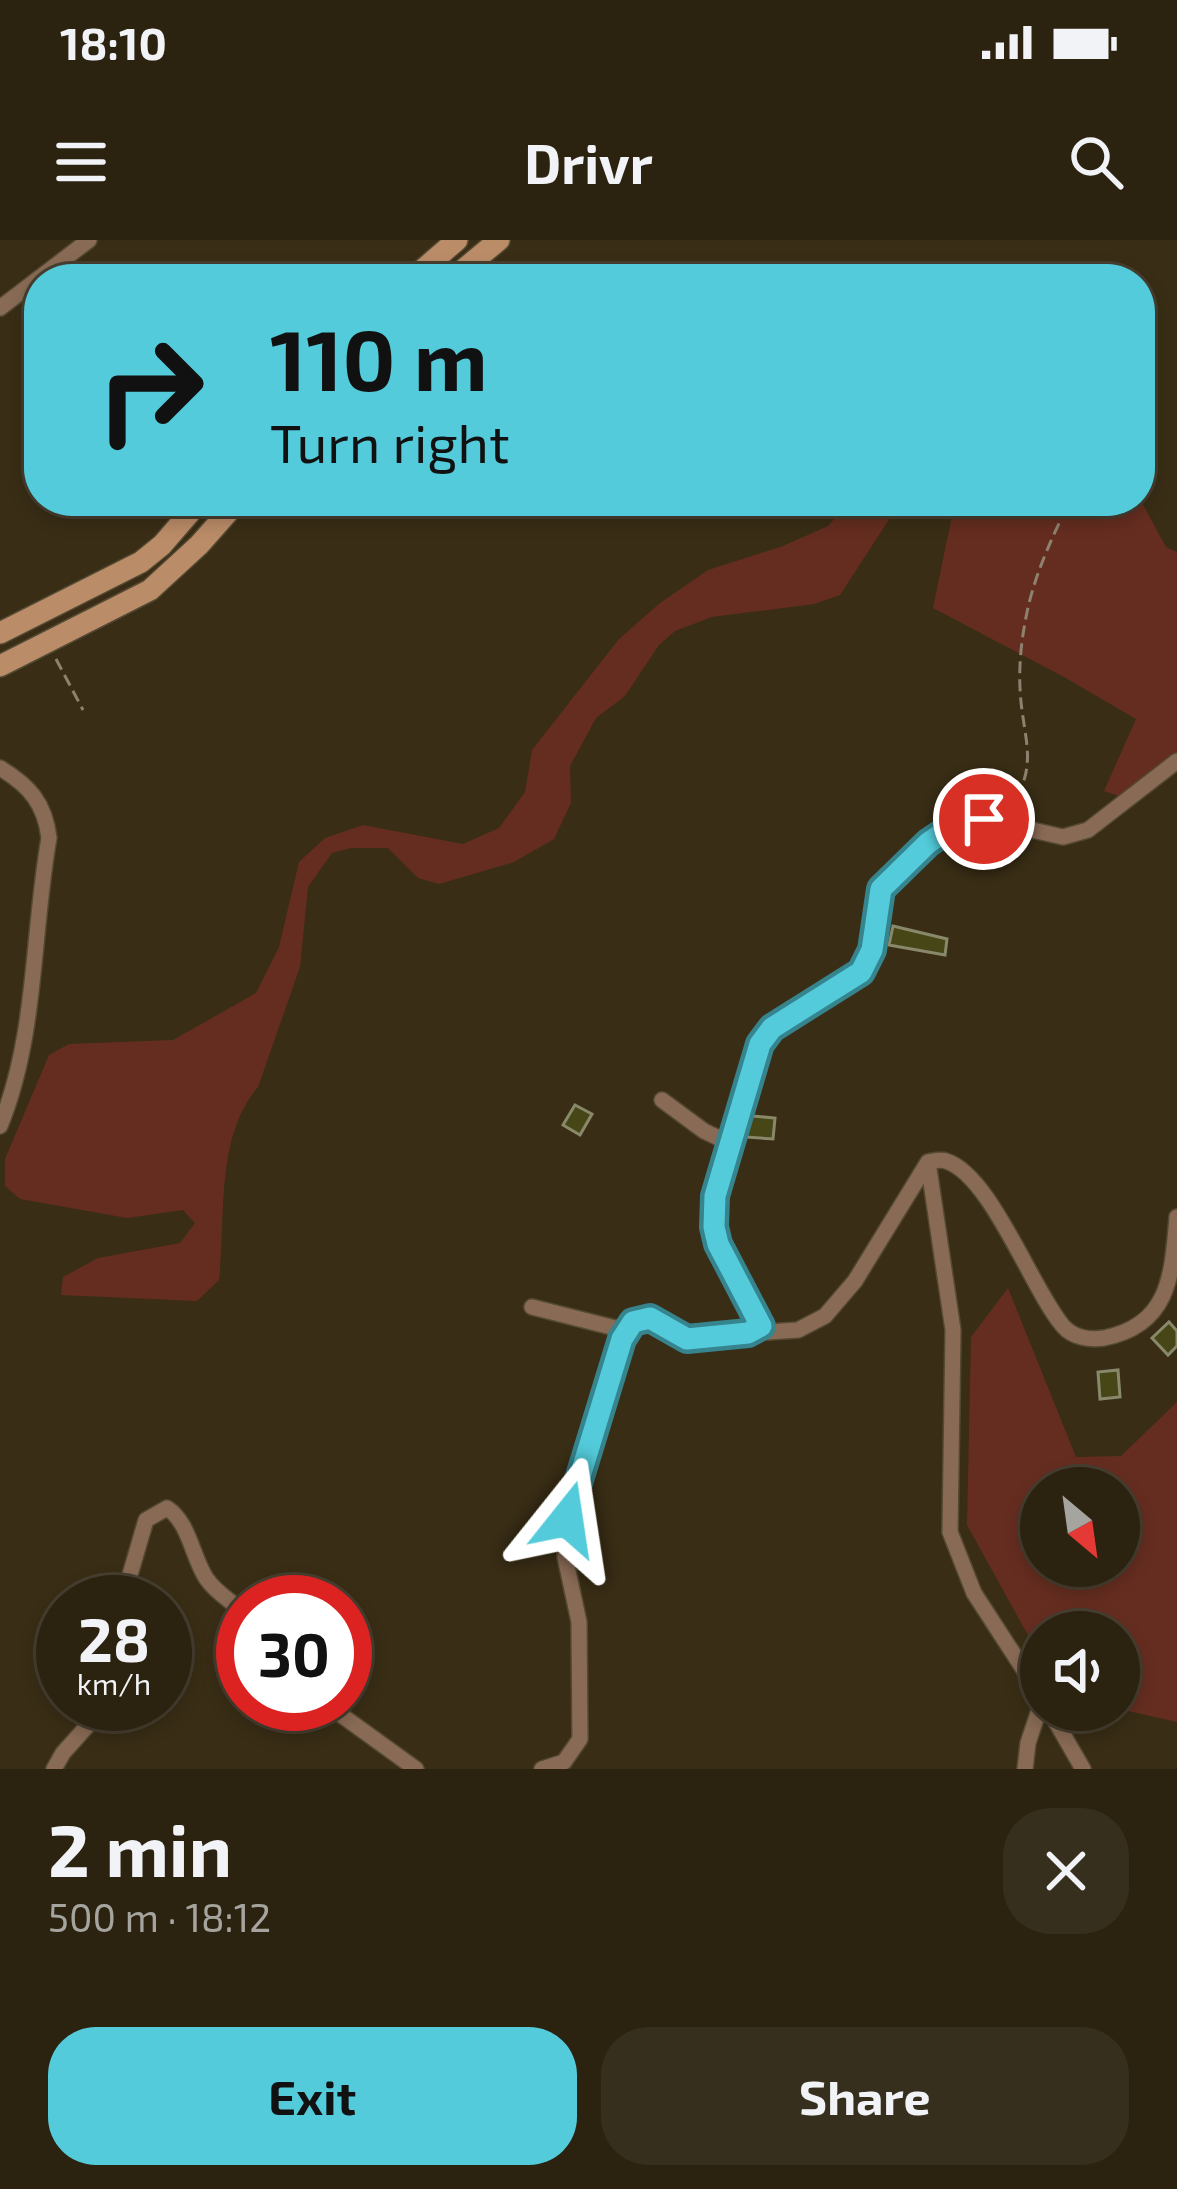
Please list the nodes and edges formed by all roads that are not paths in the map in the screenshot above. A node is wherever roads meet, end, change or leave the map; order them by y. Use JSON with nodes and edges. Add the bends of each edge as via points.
{"nodes":[{"id":1,"x":89,"y":240,"type":"edge"},
{"id":2,"x":458,"y":240,"type":"edge"},
{"id":3,"x":499,"y":240,"type":"edge"},
{"id":4,"x":475,"y":260,"type":"junction"},
{"id":5,"x":58,"y":264,"type":"edge"},
{"id":6,"x":430,"y":264,"type":"edge"},
{"id":7,"x":470,"y":264,"type":"edge"},
{"id":8,"x":479,"y":264,"type":"edge"},
{"id":9,"x":24,"y":290,"type":"edge"},
{"id":10,"x":0,"y":308,"type":"edge"},
{"id":11,"x":187,"y":516,"type":"edge"},
{"id":12,"x":225,"y":516,"type":"edge"},
{"id":13,"x":0,"y":633,"type":"edge"},
{"id":14,"x":0,"y":666,"type":"edge"},
{"id":15,"x":1177,"y":761,"type":"edge"},
{"id":16,"x":0,"y":768,"type":"edge"},
{"id":17,"x":662,"y":1100,"type":"dead end"},
{"id":18,"x":0,"y":1126,"type":"edge"},
{"id":19,"x":729,"y":1143,"type":"junction"},
{"id":20,"x":928,"y":1162,"type":"junction"},
{"id":21,"x":1177,"y":1217,"type":"edge"},
{"id":22,"x":532,"y":1307,"type":"dead end"},
{"id":23,"x":761,"y":1326,"type":"junction"},
{"id":24,"x":627,"y":1331,"type":"junction"},
{"id":25,"x":128,"y":1575,"type":"edge"},
{"id":26,"x":216,"y":1592,"type":"edge"},
{"id":27,"x":1020,"y":1666,"type":"edge"},
{"id":28,"x":83,"y":1731,"type":"edge"},
{"id":29,"x":363,"y":1731,"type":"edge"},
{"id":30,"x":1032,"y":1731,"type":"edge"},
{"id":31,"x":1061,"y":1731,"type":"edge"},
{"id":32,"x":54,"y":1769,"type":"edge"},
{"id":33,"x":416,"y":1769,"type":"edge"},
{"id":34,"x":542,"y":1769,"type":"edge"},
{"id":35,"x":1025,"y":1769,"type":"edge"},
{"id":36,"x":1083,"y":1769,"type":"edge"}],
"edges":[{"from":1,"to":5,"type":"street"},
{"from":2,"to":6,"type":"main road"},
{"from":3,"to":4,"type":"main road"},
{"from":4,"to":7,"type":"main road"},
{"from":4,"to":8,"type":"street"},
{"from":9,"to":10,"type":"street"},
{"from":11,"to":13,"type":"main road","via":[[141,562]]},
{"from":12,"to":14,"type":"main road","via":[[150,590]]},
{"from":15,"to":19,"type":"street","via":[[1088,830],[1063,837],[984,819],[959,822],[928,843],[881,889],[861,972],[772,1028],[760,1044]]},
{"from":16,"to":18,"type":"street","via":[[36,795],[50,838],[28,1013]]},
{"from":17,"to":19,"type":"street"},
{"from":19,"to":23,"type":"street","via":[[714,1227]]},
{"from":20,"to":21,"type":"street","via":[[946,1161],[968,1176],[1066,1330],[1090,1340],[1130,1333],[1150,1319],[1165,1293]]},
{"from":20,"to":23,"type":"street","via":[[825,1316],[779,1334]]},
{"from":20,"to":27,"type":"street","via":[[953,1330],[950,1532],[974,1593]]},
{"from":22,"to":24,"type":"street"},
{"from":23,"to":24,"type":"street","via":[[687,1339],[650,1318]]},
{"from":24,"to":34,"type":"street","via":[[567,1519],[580,1739],[563,1762]]},
{"from":25,"to":26,"type":"street","via":[[146,1520],[167,1508]]},
{"from":28,"to":32,"type":"street"},
{"from":29,"to":33,"type":"street"},
{"from":30,"to":35,"type":"street"},
{"from":31,"to":36,"type":"street"}]}
